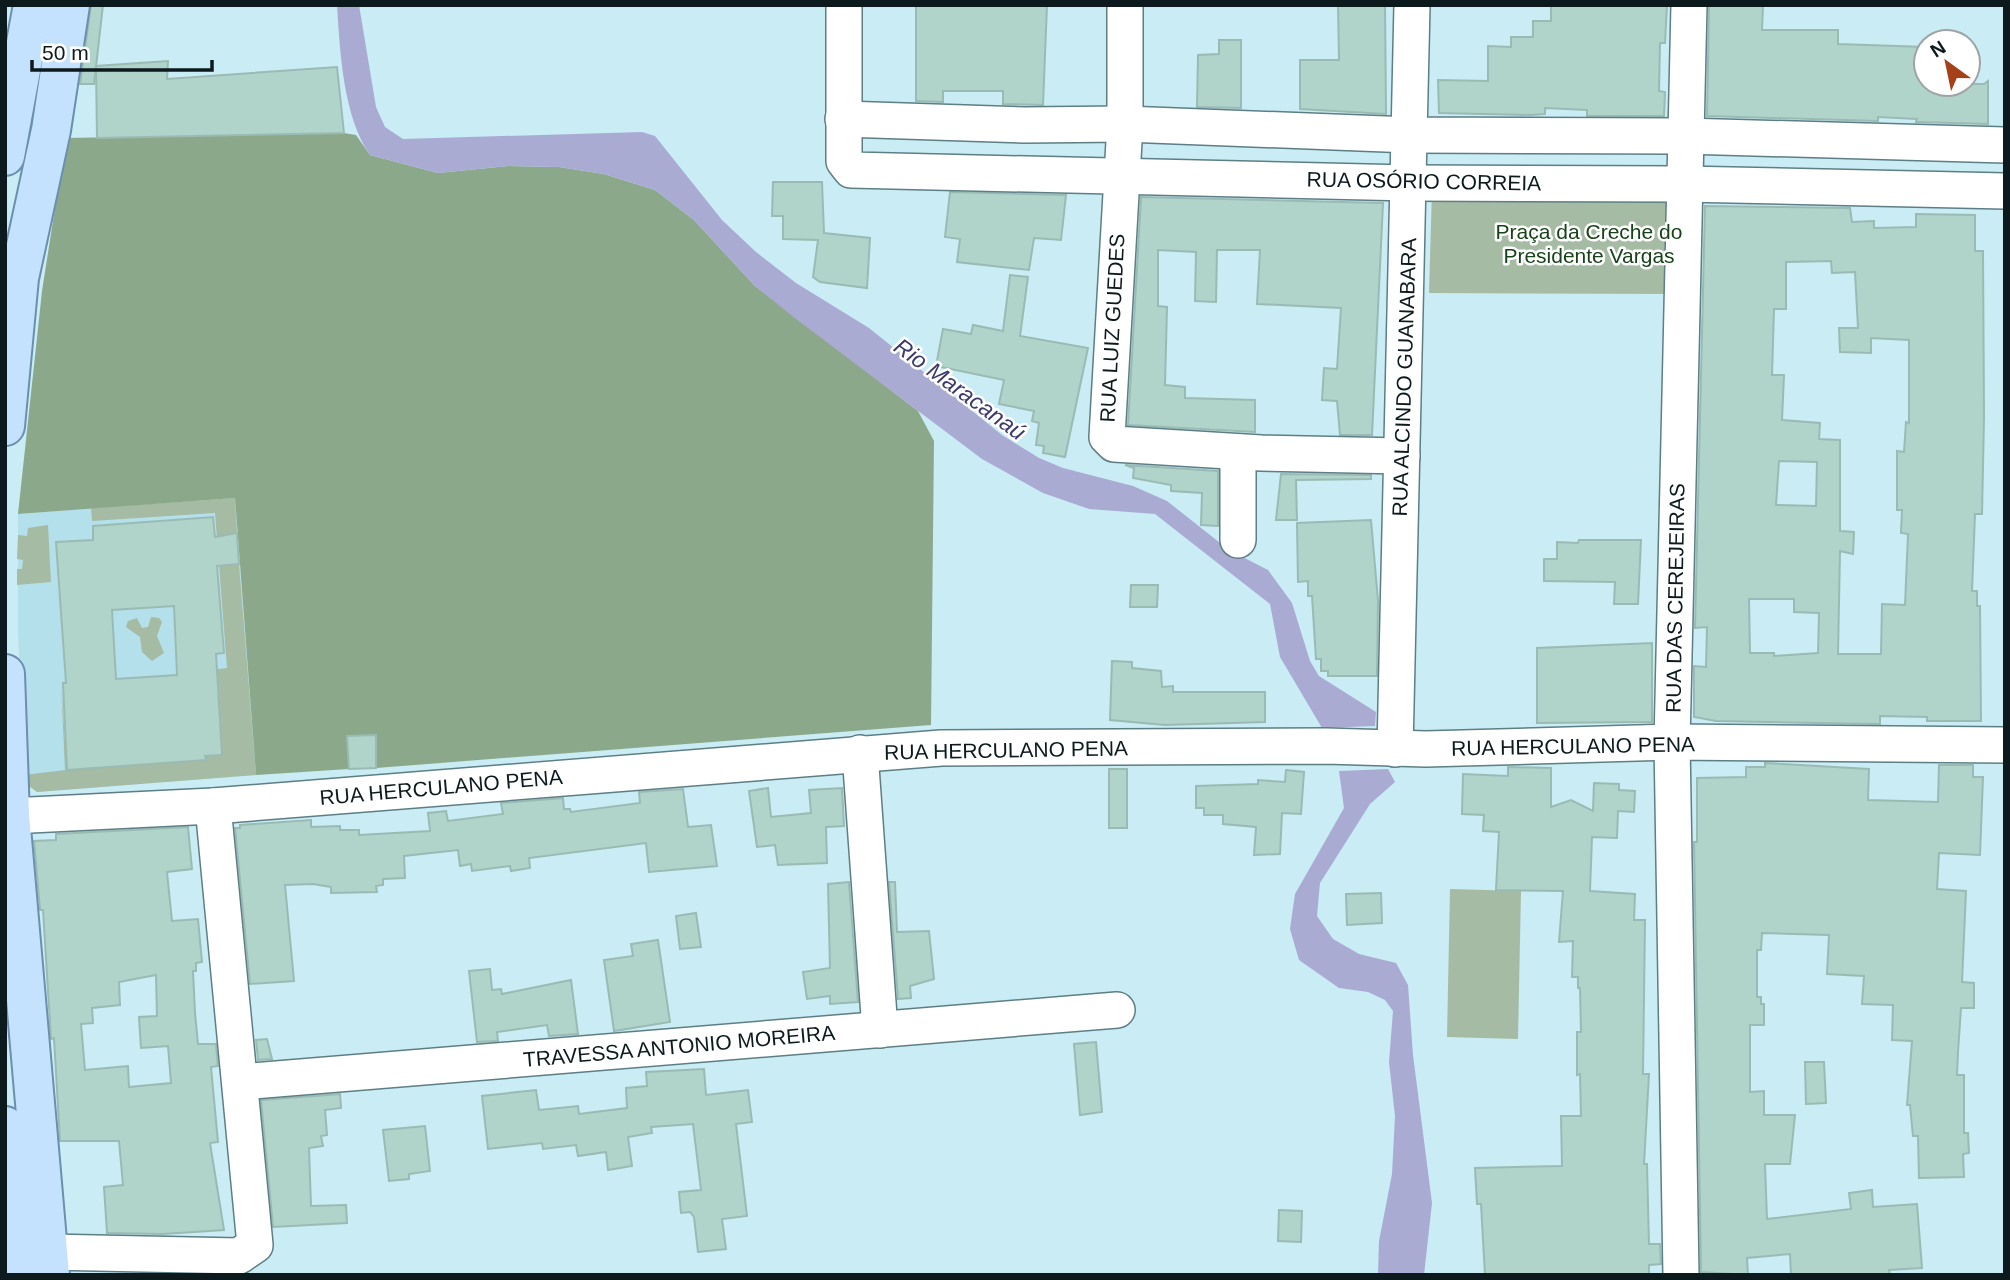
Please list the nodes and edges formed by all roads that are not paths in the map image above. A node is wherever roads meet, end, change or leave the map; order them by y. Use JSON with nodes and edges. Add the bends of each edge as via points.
{"nodes":[{"id":1,"x":33,"y":5,"type":"edge"},
{"id":2,"x":70,"y":5,"type":"edge"},
{"id":3,"x":844,"y":5,"type":"edge"},
{"id":4,"x":1125,"y":5,"type":"edge"},
{"id":5,"x":1412,"y":5,"type":"edge"},
{"id":6,"x":1689,"y":5,"type":"edge"},
{"id":7,"x":843,"y":119,"type":"junction"},
{"id":8,"x":1125,"y":124,"type":"junction"},
{"id":9,"x":1411,"y":135,"type":"junction"},
{"id":10,"x":1685,"y":135,"type":"junction"},
{"id":11,"x":2005,"y":145,"type":"edge"},
{"id":12,"x":6,"y":147,"type":"edge"},
{"id":13,"x":1121,"y":175,"type":"junction"},
{"id":14,"x":1410,"y":183,"type":"junction"},
{"id":15,"x":1684,"y":184,"type":"junction"},
{"id":16,"x":2005,"y":191,"type":"edge"},
{"id":17,"x":5,"y":426,"type":"edge"},
{"id":18,"x":1238,"y":452,"type":"junction"},
{"id":19,"x":1402,"y":456,"type":"junction"},
{"id":20,"x":1238,"y":541,"type":"dead end"},
{"id":21,"x":5,"y":674,"type":"edge"},
{"id":22,"x":1672,"y":742,"type":"junction"},
{"id":23,"x":2005,"y":745,"type":"edge"},
{"id":24,"x":1388,"y":748,"type":"junction"},
{"id":25,"x":860,"y":753,"type":"junction"},
{"id":26,"x":213,"y":806,"type":"junction"},
{"id":27,"x":10,"y":816,"type":"junction"},
{"id":28,"x":1117,"y":1010,"type":"dead end"},
{"id":29,"x":880,"y":1030,"type":"junction"},
{"id":30,"x":240,"y":1082,"type":"junction"},
{"id":31,"x":5,"y":1126,"type":"edge"},
{"id":32,"x":49,"y":1263,"type":"edge"},
{"id":33,"x":16,"y":1275,"type":"edge"},
{"id":34,"x":1681,"y":1275,"type":"edge"}],
"edges":[{"from":1,"to":12,"type":"main road"},
{"from":2,"to":17,"type":"main road","via":[[51,130],[19,278]]},
{"from":3,"to":7,"type":"street"},
{"from":4,"to":8,"type":"street","name":"RUA LUIZ GUEDES"},
{"from":5,"to":9,"type":"street","name":"RUA ALCINDO GUANABARA"},
{"from":6,"to":10,"type":"street","name":"RUA DAS CEREJEIRAS"},
{"from":7,"to":8,"type":"street"},
{"from":7,"to":13,"type":"street","name":"RUA OSÓRIO CORREIA","via":[[844,165],[850,170]]},
{"from":8,"to":9,"type":"street"},
{"from":8,"to":13,"type":"street","name":"RUA LUIZ GUEDES"},
{"from":9,"to":10,"type":"street"},
{"from":9,"to":14,"type":"street","name":"RUA ALCINDO GUANABARA"},
{"from":10,"to":11,"type":"street"},
{"from":10,"to":15,"type":"street","name":"RUA DAS CEREJEIRAS"},
{"from":13,"to":14,"type":"street","name":"RUA OSÓRIO CORREIA"},
{"from":13,"to":18,"type":"street","name":"RUA LUIZ GUEDES","via":[[1107,437],[1114,444]]},
{"from":14,"to":15,"type":"street","name":"RUA OSÓRIO CORREIA"},
{"from":14,"to":19,"type":"street","name":"RUA ALCINDO GUANABARA"},
{"from":15,"to":16,"type":"street","name":"RUA OSÓRIO CORREIA"},
{"from":15,"to":22,"type":"street","name":"RUA DAS CEREJEIRAS"},
{"from":18,"to":19,"type":"street","name":"RUA LUIZ GUEDES"},
{"from":18,"to":20,"type":"street"},
{"from":19,"to":24,"type":"street","name":"RUA ALCINDO GUANABARA"},
{"from":21,"to":27,"type":"main road"},
{"from":22,"to":23,"type":"street","name":"RUA HERCULANO PENA"},
{"from":22,"to":24,"type":"street","name":"RUA HERCULANO PENA"},
{"from":22,"to":34,"type":"street","name":"RUA DAS CEREJEIRAS"},
{"from":24,"to":25,"type":"street","name":"RUA HERCULANO PENA","via":[[941,748]]},
{"from":25,"to":26,"type":"street","name":"RUA HERCULANO PENA"},
{"from":25,"to":29,"type":"street"},
{"from":26,"to":27,"type":"street","name":"RUA HERCULANO PENA"},
{"from":26,"to":30,"type":"street"},
{"from":27,"to":32,"type":"main road"},
{"from":28,"to":29,"type":"street","name":"TRAVESSA ANTONIO MOREIRA"},
{"from":29,"to":30,"type":"street","name":"TRAVESSA ANTONIO MOREIRA"},
{"from":30,"to":32,"type":"street","via":[[255,1241],[252,1250],[240,1256]]},
{"from":31,"to":33,"type":"main road"}]}
